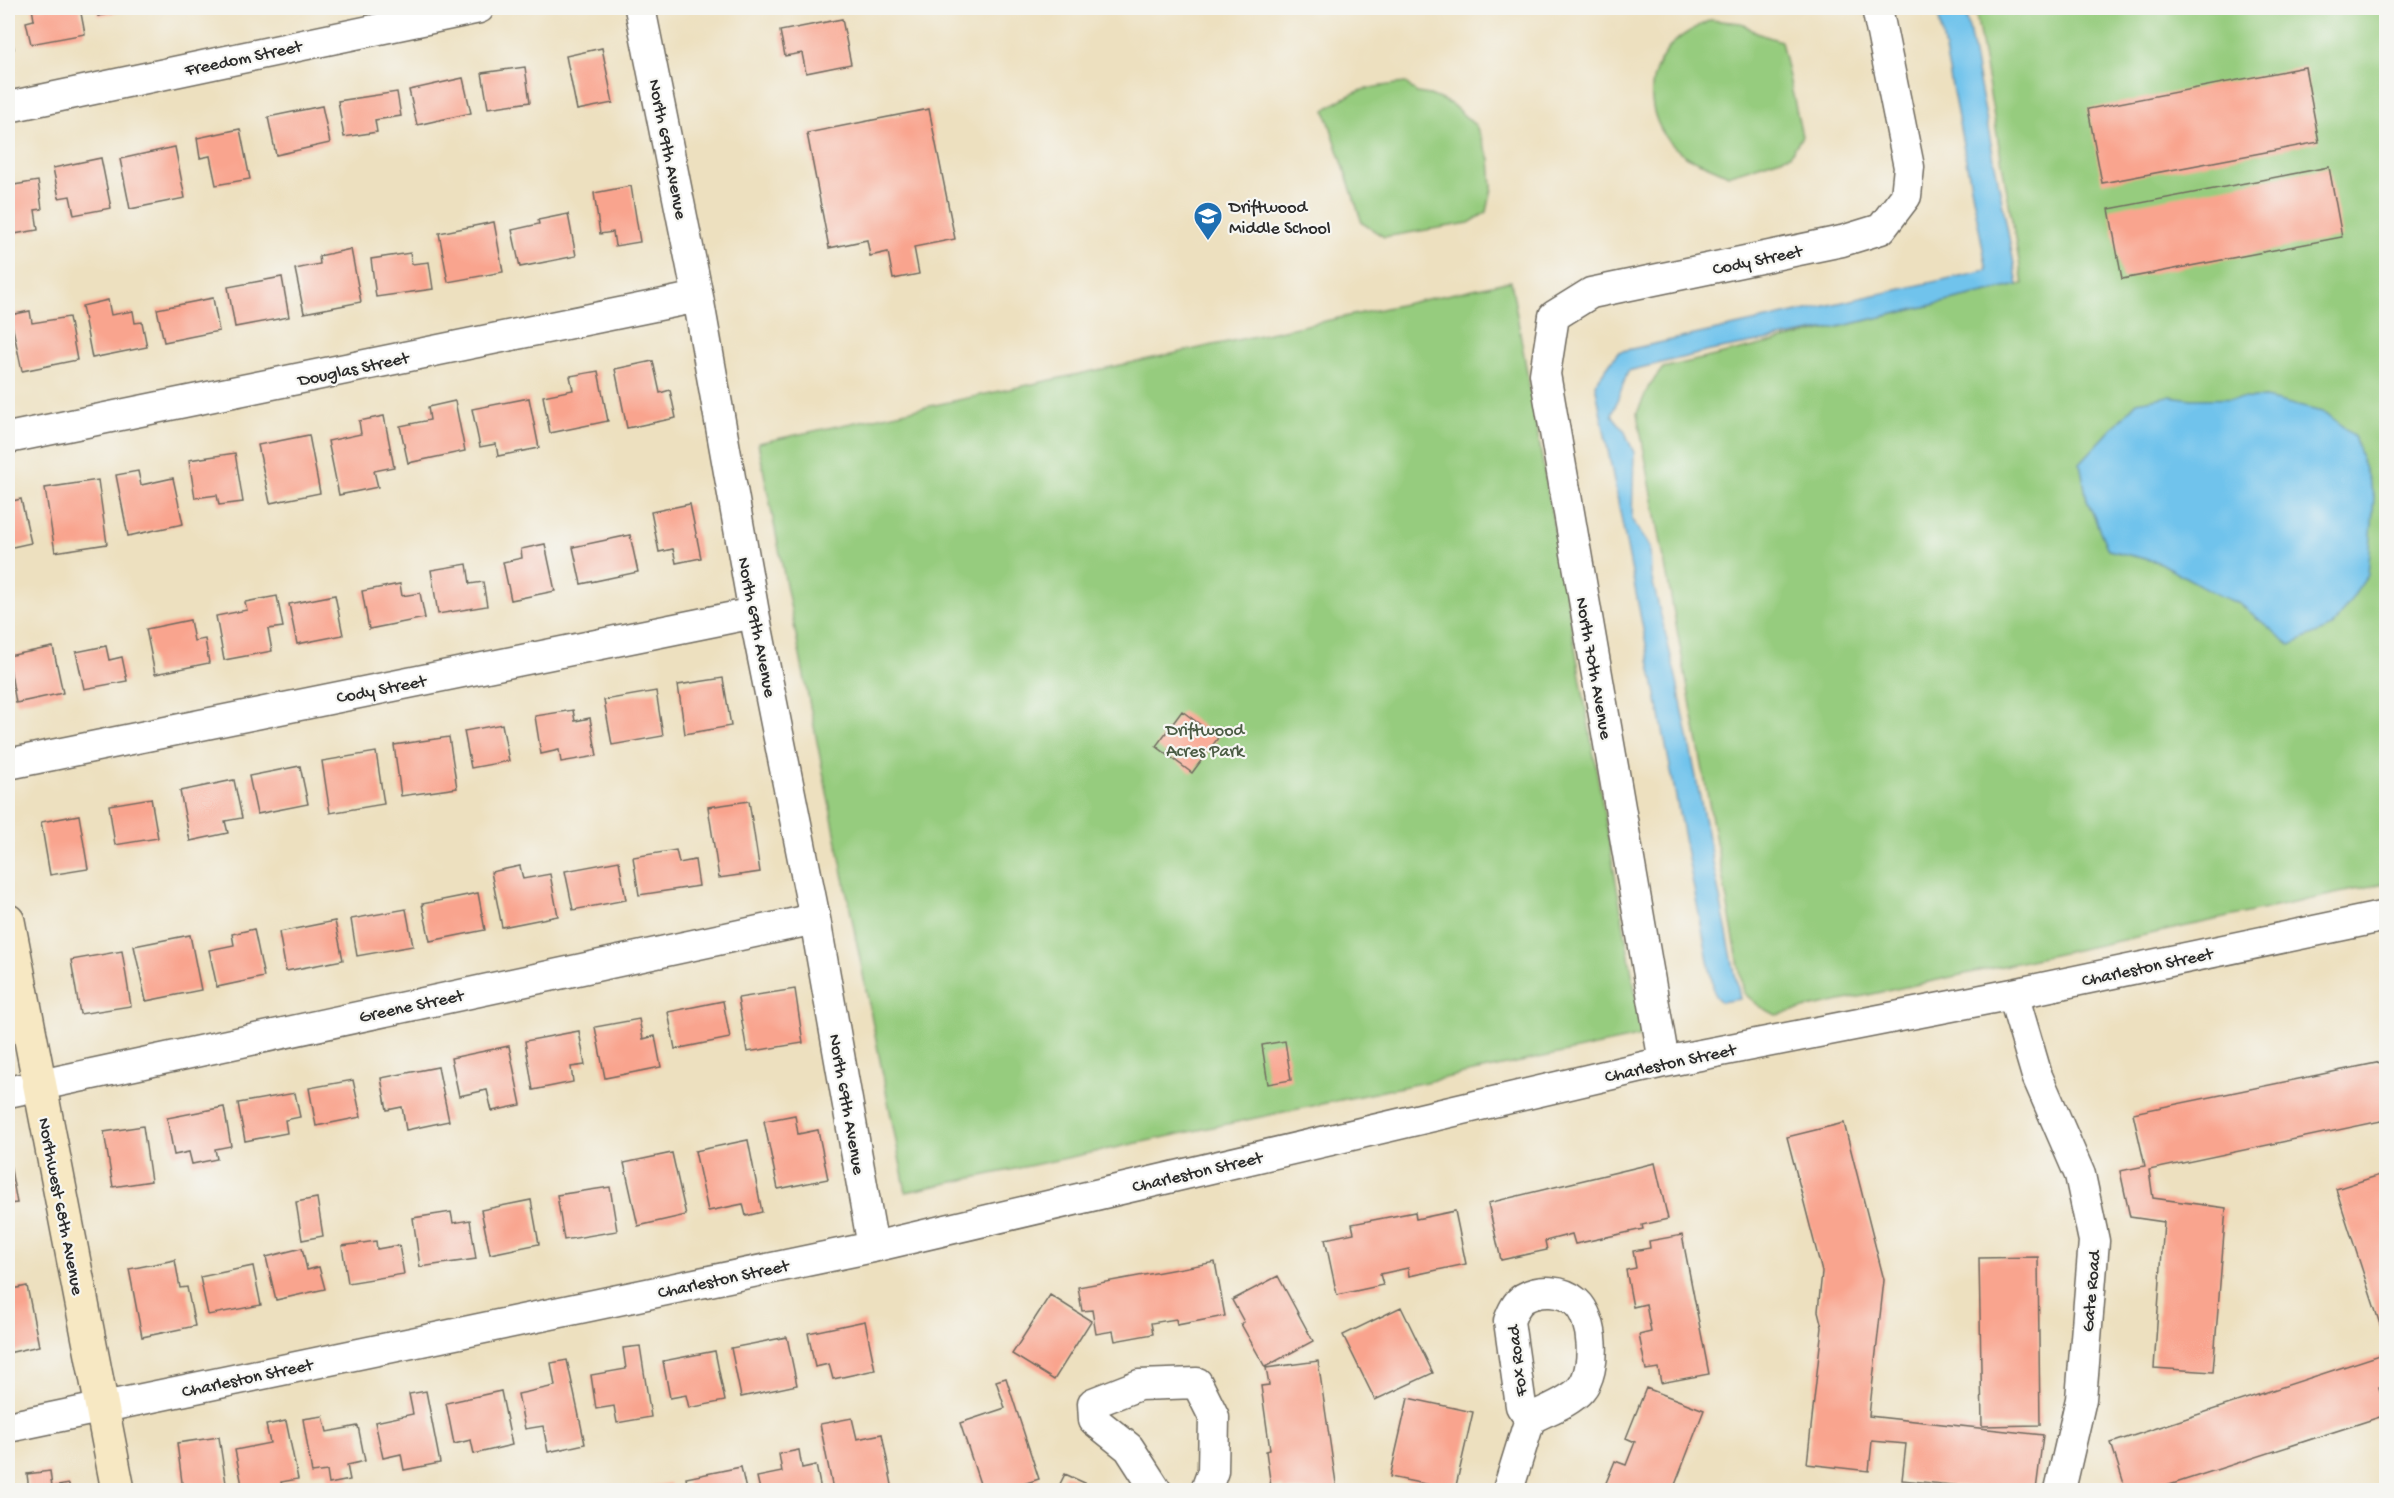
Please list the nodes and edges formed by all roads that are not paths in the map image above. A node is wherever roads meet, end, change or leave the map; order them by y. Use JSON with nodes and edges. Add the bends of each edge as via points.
{"nodes":[{"id":1,"x":479,"y":8,"type":"edge"},
{"id":2,"x":640,"y":8,"type":"edge"},
{"id":3,"x":1877,"y":8,"type":"edge"},
{"id":4,"x":8,"y":107,"type":"edge"},
{"id":5,"x":1591,"y":293,"type":"joint"},
{"id":6,"x":699,"y":297,"type":"junction"},
{"id":7,"x":8,"y":438,"type":"edge"},
{"id":8,"x":754,"y":613,"type":"junction"},
{"id":9,"x":8,"y":764,"type":"edge"},
{"id":10,"x":2386,"y":916,"type":"edge"},
{"id":11,"x":815,"y":919,"type":"junction"},
{"id":12,"x":8,"y":921,"type":"edge"},
{"id":13,"x":2013,"y":994,"type":"junction"},
{"id":14,"x":1664,"y":1062,"type":"junction"},
{"id":15,"x":39,"y":1085,"type":"junction"},
{"id":16,"x":8,"y":1092,"type":"edge"},
{"id":17,"x":873,"y":1247,"type":"junction"},
{"id":18,"x":101,"y":1408,"type":"junction"},
{"id":19,"x":1530,"y":1419,"type":"dead end"},
{"id":20,"x":8,"y":1427,"type":"edge"},
{"id":21,"x":118,"y":1491,"type":"edge"},
{"id":22,"x":1156,"y":1491,"type":"edge"},
{"id":23,"x":1206,"y":1491,"type":"edge"},
{"id":24,"x":1508,"y":1491,"type":"edge"},
{"id":25,"x":2060,"y":1491,"type":"edge"}],
"edges":[{"from":1,"to":4,"type":"street","name":"Freedom Street"},
{"from":2,"to":6,"type":"street","name":"North 69th Avenue"},
{"from":3,"to":5,"type":"street","name":"Cody Street","via":[[1909,167],[1906,196],[1881,229],[1842,241]]},
{"from":5,"to":14,"type":"street","name":"North 70th Avenue","via":[[1554,316],[1545,374]]},
{"from":6,"to":7,"type":"street","name":"Douglas Street"},
{"from":6,"to":8,"type":"street","name":"North 69th Avenue"},
{"from":8,"to":9,"type":"street","name":"Cody Street"},
{"from":8,"to":11,"type":"street","name":"North 69th Avenue"},
{"from":10,"to":13,"type":"street","name":"Charleston Street"},
{"from":11,"to":15,"type":"street","name":"Greene Street"},
{"from":11,"to":17,"type":"street","name":"North 69th Avenue"},
{"from":12,"to":15,"type":"street","name":"Northwest 68th Avenue"},
{"from":13,"to":14,"type":"street","name":"Charleston Street"},
{"from":13,"to":25,"type":"street","name":"Gate Road","via":[[2037,1076],[2080,1175],[2094,1241],[2081,1399]]},
{"from":14,"to":17,"type":"street","name":"Charleston Street"},
{"from":15,"to":16,"type":"street","name":"Greene Street"},
{"from":15,"to":18,"type":"street","name":"Northwest 68th Avenue"},
{"from":17,"to":18,"type":"street","name":"Charleston Street"},
{"from":18,"to":20,"type":"street","name":"Charleston Street"},
{"from":18,"to":21,"type":"street","name":"Northwest 68th Avenue"},
{"from":19,"to":24,"type":"street","name":"Fox Road"},
{"from":22,"to":23,"type":"street","via":[[1129,1448],[1094,1420],[1093,1403],[1139,1386],[1197,1383],[1214,1417],[1214,1471]]}]}
